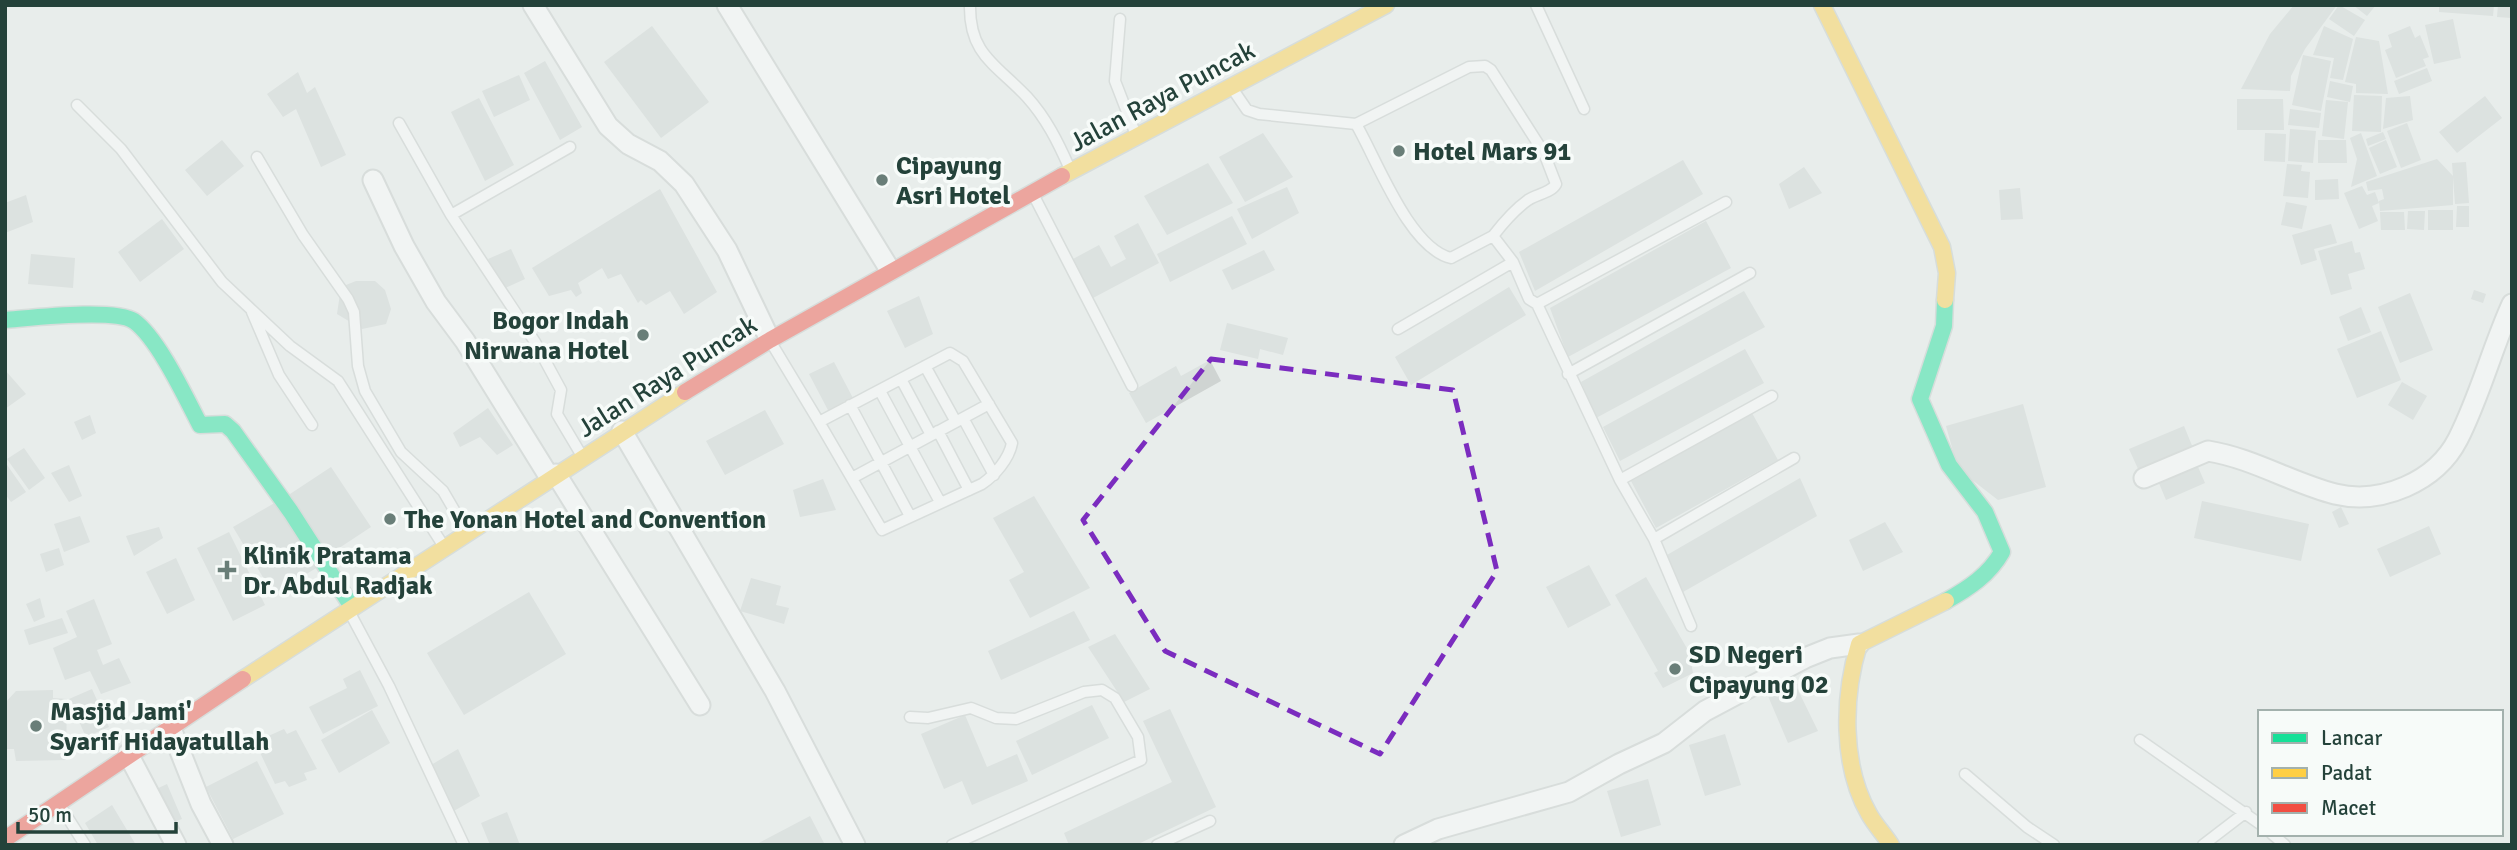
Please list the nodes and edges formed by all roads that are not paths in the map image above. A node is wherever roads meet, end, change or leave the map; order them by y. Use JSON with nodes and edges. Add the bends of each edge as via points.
{"nodes":[{"id":1,"x":533,"y":5,"type":"edge"},
{"id":2,"x":727,"y":5,"type":"edge"},
{"id":3,"x":970,"y":5,"type":"edge"},
{"id":4,"x":1386,"y":5,"type":"edge"},
{"id":5,"x":1536,"y":5,"type":"edge"},
{"id":6,"x":1822,"y":5,"type":"edge"},
{"id":7,"x":1120,"y":19,"type":"dead end"},
{"id":8,"x":1232,"y":88,"type":"junction"},
{"id":9,"x":77,"y":105,"type":"dead end"},
{"id":10,"x":1584,"y":108,"type":"dead end"},
{"id":11,"x":399,"y":123,"type":"dead end"},
{"id":12,"x":1356,"y":124,"type":"junction"},
{"id":13,"x":1137,"y":136,"type":"junction"},
{"id":14,"x":570,"y":147,"type":"dead end"},
{"id":15,"x":257,"y":157,"type":"dead end"},
{"id":16,"x":1072,"y":172,"type":"junction"},
{"id":17,"x":373,"y":180,"type":"dead end"},
{"id":18,"x":1032,"y":192,"type":"junction"},
{"id":19,"x":1726,"y":202,"type":"dead end"},
{"id":20,"x":451,"y":215,"type":"junction"},
{"id":21,"x":1493,"y":236,"type":"junction"},
{"id":22,"x":1513,"y":262,"type":"junction"},
{"id":23,"x":890,"y":270,"type":"junction"},
{"id":24,"x":1750,"y":273,"type":"dead end"},
{"id":25,"x":1536,"y":304,"type":"junction"},
{"id":26,"x":2512,"y":304,"type":"edge"},
{"id":27,"x":252,"y":312,"type":"junction"},
{"id":28,"x":5,"y":320,"type":"edge"},
{"id":29,"x":1398,"y":328,"type":"dead end"},
{"id":30,"x":769,"y":340,"type":"junction"},
{"id":31,"x":925,"y":366,"type":"junction"},
{"id":32,"x":1568,"y":374,"type":"junction"},
{"id":33,"x":901,"y":379,"type":"junction"},
{"id":34,"x":1132,"y":386,"type":"dead end"},
{"id":35,"x":880,"y":391,"type":"junction"},
{"id":36,"x":1772,"y":396,"type":"dead end"},
{"id":37,"x":989,"y":404,"type":"junction"},
{"id":38,"x":850,"y":405,"type":"junction"},
{"id":39,"x":959,"y":420,"type":"junction"},
{"id":40,"x":819,"y":422,"type":"junction"},
{"id":41,"x":312,"y":425,"type":"dead end"},
{"id":42,"x":622,"y":431,"type":"junction"},
{"id":43,"x":935,"y":433,"type":"junction"},
{"id":44,"x":910,"y":447,"type":"junction"},
{"id":45,"x":582,"y":457,"type":"junction"},
{"id":46,"x":1794,"y":458,"type":"dead end"},
{"id":47,"x":881,"y":463,"type":"junction"},
{"id":48,"x":994,"y":475,"type":"junction"},
{"id":49,"x":553,"y":476,"type":"junction"},
{"id":50,"x":852,"y":478,"type":"junction"},
{"id":51,"x":2144,"y":478,"type":"dead end"},
{"id":52,"x":1620,"y":480,"type":"junction"},
{"id":53,"x":969,"y":489,"type":"junction"},
{"id":54,"x":940,"y":502,"type":"junction"},
{"id":55,"x":910,"y":516,"type":"junction"},
{"id":56,"x":467,"y":532,"type":"junction"},
{"id":57,"x":1654,"y":539,"type":"junction"},
{"id":58,"x":444,"y":547,"type":"junction"},
{"id":59,"x":350,"y":608,"type":"junction"},
{"id":60,"x":1691,"y":626,"type":"dead end"},
{"id":61,"x":1859,"y":644,"type":"junction"},
{"id":62,"x":700,"y":705,"type":"dead end"},
{"id":63,"x":910,"y":717,"type":"dead end"},
{"id":64,"x":170,"y":726,"type":"junction"},
{"id":65,"x":2140,"y":740,"type":"dead end"},
{"id":66,"x":128,"y":754,"type":"junction"},
{"id":67,"x":1965,"y":774,"type":"dead end"},
{"id":68,"x":58,"y":802,"type":"junction"},
{"id":69,"x":2246,"y":812,"type":"junction"},
{"id":70,"x":1210,"y":821,"type":"dead end"},
{"id":71,"x":2258,"y":822,"type":"edge"},
{"id":72,"x":5,"y":839,"type":"edge"},
{"id":73,"x":85,"y":845,"type":"edge"},
{"id":74,"x":176,"y":845,"type":"edge"},
{"id":75,"x":223,"y":845,"type":"edge"},
{"id":76,"x":464,"y":845,"type":"edge"},
{"id":77,"x":855,"y":845,"type":"edge"},
{"id":78,"x":952,"y":845,"type":"edge"},
{"id":79,"x":1157,"y":845,"type":"edge"},
{"id":80,"x":1404,"y":845,"type":"edge"},
{"id":81,"x":1891,"y":845,"type":"edge"},
{"id":82,"x":2054,"y":845,"type":"edge"},
{"id":83,"x":2203,"y":845,"type":"edge"}],
"edges":[{"from":1,"to":30,"type":"street","via":[[608,127],[660,161],[684,184],[726,250]]},
{"from":2,"to":23,"type":"street"},
{"from":3,"to":16,"type":"lane","via":[[969,27],[983,53],[1046,122]]},
{"from":4,"to":8,"type":"main road","name":"Jalan Raya Puncak"},
{"from":5,"to":10,"type":"lane"},
{"from":6,"to":61,"type":"main road","via":[[1942,247],[1947,273],[1944,326],[1920,399],[1949,465],[1985,512],[2002,552],[1994,565],[1937,608]]},
{"from":7,"to":13,"type":"lane","via":[[1115,81]]},
{"from":8,"to":12,"type":"lane","via":[[1247,110],[1259,114]]},
{"from":8,"to":13,"type":"main road","name":"Jalan Raya Puncak"},
{"from":9,"to":27,"type":"lane","via":[[121,149],[222,282]]},
{"from":11,"to":20,"type":"lane"},
{"from":12,"to":21,"type":"lane","via":[[1396,200],[1432,251],[1451,258]]},
{"from":12,"to":21,"type":"lane","via":[[1469,67],[1491,70],[1544,153],[1556,184],[1529,199]]},
{"from":13,"to":16,"type":"main road","name":"Jalan Raya Puncak"},
{"from":14,"to":20,"type":"lane"},
{"from":15,"to":56,"type":"lane","via":[[354,312],[365,391],[401,452],[443,491]]},
{"from":16,"to":18,"type":"main road","name":"Jalan Raya Puncak"},
{"from":17,"to":49,"type":"street","via":[[436,302]]},
{"from":18,"to":23,"type":"main road","name":"Jalan Raya Puncak"},
{"from":18,"to":34,"type":"lane"},
{"from":19,"to":25,"type":"lane"},
{"from":20,"to":45,"type":"lane","via":[[555,378],[561,390],[557,414]]},
{"from":21,"to":22,"type":"lane"},
{"from":22,"to":25,"type":"lane","via":[[1529,299]]},
{"from":22,"to":29,"type":"lane"},
{"from":23,"to":30,"type":"main road","name":"Jalan Raya Puncak"},
{"from":24,"to":32,"type":"lane"},
{"from":25,"to":32,"type":"lane"},
{"from":26,"to":51,"type":"street","via":[[2458,440],[2438,464],[2399,491],[2380,497],[2336,494],[2208,451]]},
{"from":27,"to":41,"type":"lane","via":[[279,375]]},
{"from":27,"to":58,"type":"lane","via":[[338,381]]},
{"from":28,"to":59,"type":"main road","via":[[105,314],[127,317],[140,325],[166,360],[200,425],[225,424],[233,431],[291,512]]},
{"from":30,"to":40,"type":"lane"},
{"from":30,"to":42,"type":"main road","name":"Jalan Raya Puncak"},
{"from":31,"to":33,"type":"lane"},
{"from":31,"to":37,"type":"lane","via":[[950,353],[957,355]]},
{"from":31,"to":39,"type":"lane"},
{"from":32,"to":52,"type":"lane"},
{"from":33,"to":35,"type":"lane"},
{"from":33,"to":43,"type":"lane"},
{"from":35,"to":38,"type":"lane"},
{"from":35,"to":44,"type":"lane"},
{"from":36,"to":52,"type":"lane"},
{"from":37,"to":39,"type":"lane"},
{"from":37,"to":48,"type":"lane","via":[[1012,443]]},
{"from":38,"to":40,"type":"lane"},
{"from":38,"to":47,"type":"lane"},
{"from":39,"to":43,"type":"lane"},
{"from":39,"to":48,"type":"lane"},
{"from":40,"to":50,"type":"lane"},
{"from":42,"to":45,"type":"main road","name":"Jalan Raya Puncak"},
{"from":42,"to":77,"type":"street","via":[[775,691]]},
{"from":43,"to":44,"type":"lane"},
{"from":43,"to":53,"type":"lane"},
{"from":44,"to":47,"type":"lane"},
{"from":44,"to":54,"type":"lane"},
{"from":45,"to":49,"type":"main road","name":"Jalan Raya Puncak"},
{"from":46,"to":57,"type":"lane"},
{"from":47,"to":50,"type":"lane"},
{"from":47,"to":55,"type":"lane"},
{"from":48,"to":53,"type":"lane"},
{"from":49,"to":56,"type":"main road","name":"Jalan Raya Puncak"},
{"from":49,"to":62,"type":"street"},
{"from":50,"to":55,"type":"lane","via":[[882,530]]},
{"from":52,"to":57,"type":"lane"},
{"from":53,"to":54,"type":"lane"},
{"from":54,"to":55,"type":"lane"},
{"from":56,"to":58,"type":"main road","name":"Jalan Raya Puncak"},
{"from":57,"to":60,"type":"lane"},
{"from":58,"to":59,"type":"main road","name":"Jalan Raya Puncak"},
{"from":59,"to":64,"type":"main road","name":"Jalan Raya Puncak"},
{"from":59,"to":76,"type":"lane"},
{"from":61,"to":80,"type":"street","via":[[1805,658],[1705,712],[1664,743],[1569,792],[1438,829]]},
{"from":61,"to":81,"type":"main road","via":[[1850,676],[1852,765],[1867,813]]},
{"from":63,"to":78,"type":"lane","via":[[928,718],[971,708],[996,718],[1016,719],[1084,692],[1102,690],[1115,698],[1138,737],[1141,760]]},
{"from":64,"to":66,"type":"main road","name":"Jalan Raya Puncak"},
{"from":64,"to":75,"type":"street"},
{"from":65,"to":69,"type":"lane"},
{"from":66,"to":68,"type":"main road","name":"Jalan Raya Puncak"},
{"from":66,"to":74,"type":"street"},
{"from":67,"to":82,"type":"lane"},
{"from":68,"to":72,"type":"main road","name":"Jalan Raya Puncak"},
{"from":68,"to":73,"type":"lane"},
{"from":69,"to":71,"type":"lane"},
{"from":69,"to":83,"type":"lane"},
{"from":70,"to":79,"type":"lane"}]}
